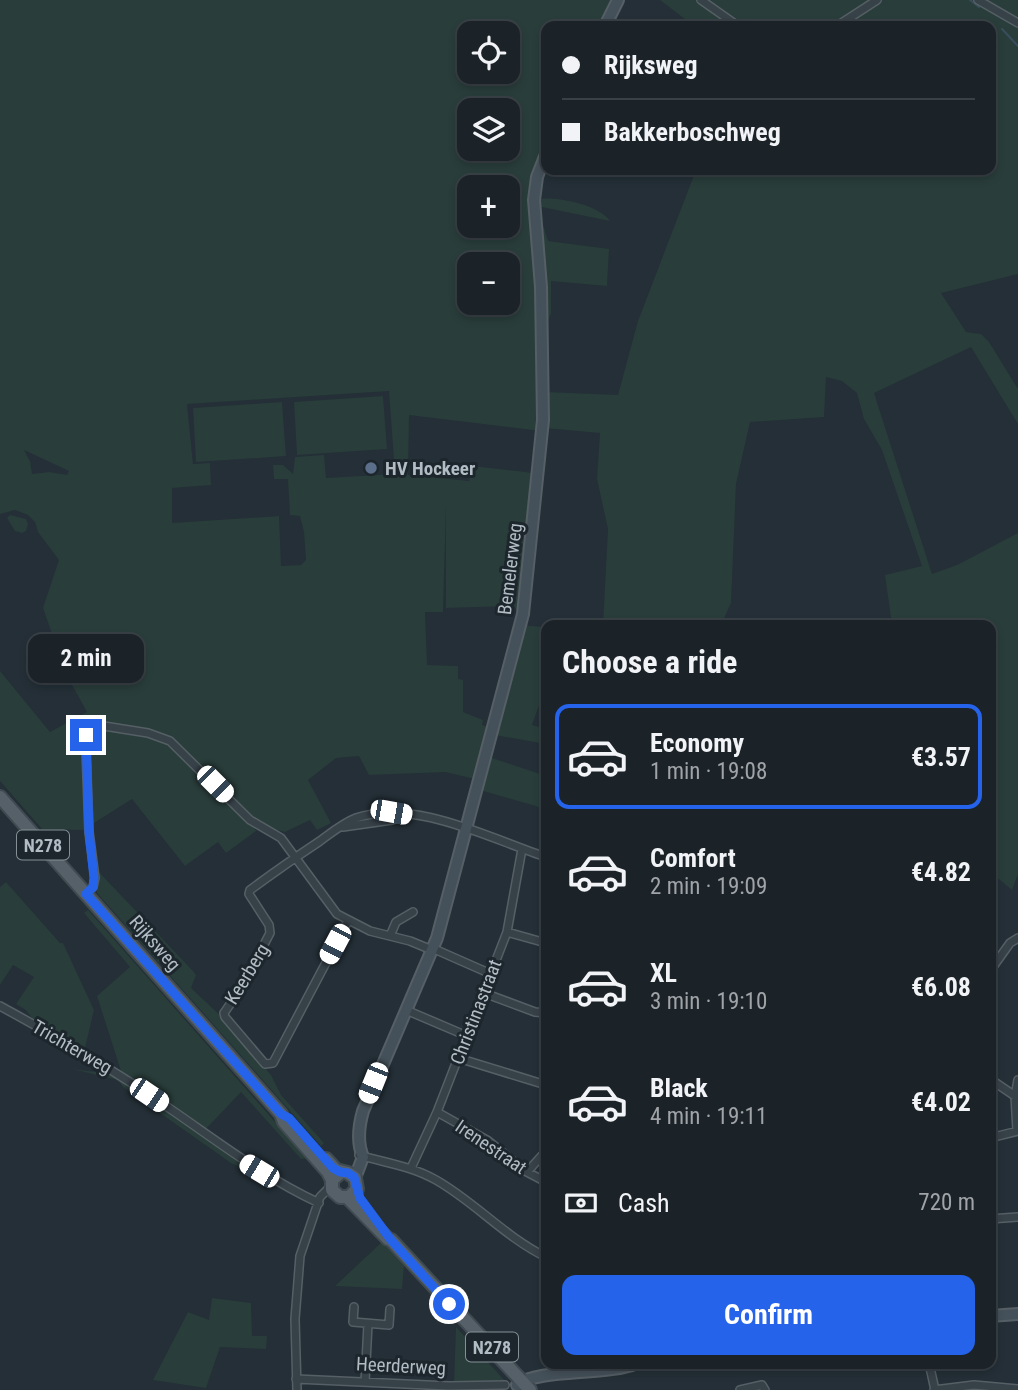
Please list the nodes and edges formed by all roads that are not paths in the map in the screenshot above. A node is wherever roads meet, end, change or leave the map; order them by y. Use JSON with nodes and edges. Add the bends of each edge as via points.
{"nodes":[{"id":1,"x":618,"y":0,"type":"edge"},
{"id":2,"x":701,"y":0,"type":"edge"},
{"id":3,"x":877,"y":0,"type":"edge"},
{"id":4,"x":978,"y":0,"type":"edge"},
{"id":5,"x":608,"y":21,"type":"edge"},
{"id":6,"x":731,"y":21,"type":"edge"},
{"id":7,"x":845,"y":21,"type":"edge"},
{"id":8,"x":1018,"y":23,"type":"edge"},
{"id":9,"x":541,"y":166,"type":"edge"},
{"id":10,"x":0,"y":796,"type":"edge"},
{"id":11,"x":467,"y":829,"type":"junction"},
{"id":12,"x":522,"y":849,"type":"junction"},
{"id":13,"x":541,"y":855,"type":"edge"},
{"id":14,"x":296,"y":857,"type":"junction"},
{"id":15,"x":86,"y":894,"type":"junction"},
{"id":16,"x":413,"y":912,"type":"dead end"},
{"id":17,"x":348,"y":921,"type":"junction"},
{"id":18,"x":507,"y":932,"type":"junction"},
{"id":19,"x":390,"y":936,"type":"junction"},
{"id":20,"x":1018,"y":939,"type":"edge"},
{"id":21,"x":541,"y":942,"type":"edge"},
{"id":22,"x":432,"y":949,"type":"junction"},
{"id":23,"x":996,"y":963,"type":"edge"},
{"id":24,"x":491,"y":974,"type":"junction"},
{"id":25,"x":484,"y":993,"type":"junction"},
{"id":26,"x":0,"y":1006,"type":"edge"},
{"id":27,"x":406,"y":1010,"type":"junction"},
{"id":28,"x":541,"y":1013,"type":"edge"},
{"id":29,"x":467,"y":1036,"type":"junction"},
{"id":30,"x":458,"y":1058,"type":"junction"},
{"id":31,"x":1018,"y":1080,"type":"edge"},
{"id":32,"x":541,"y":1083,"type":"edge"},
{"id":33,"x":996,"y":1083,"type":"edge"},
{"id":34,"x":1015,"y":1096,"type":"junction"},
{"id":35,"x":437,"y":1112,"type":"junction"},
{"id":36,"x":1017,"y":1131,"type":"edge"},
{"id":37,"x":996,"y":1136,"type":"edge"},
{"id":38,"x":360,"y":1154,"type":"junction"},
{"id":39,"x":541,"y":1157,"type":"edge"},
{"id":40,"x":411,"y":1168,"type":"junction"},
{"id":41,"x":527,"y":1172,"type":"junction"},
{"id":42,"x":541,"y":1179,"type":"edge"},
{"id":43,"x":343,"y":1184,"type":"junction"},
{"id":44,"x":319,"y":1203,"type":"junction"},
{"id":45,"x":1018,"y":1217,"type":"edge"},
{"id":46,"x":996,"y":1219,"type":"edge"},
{"id":47,"x":541,"y":1254,"type":"edge"},
{"id":48,"x":354,"y":1307,"type":"dead end"},
{"id":49,"x":390,"y":1309,"type":"dead end"},
{"id":50,"x":1018,"y":1314,"type":"edge"},
{"id":51,"x":996,"y":1316,"type":"edge"},
{"id":52,"x":368,"y":1324,"type":"junction"},
{"id":53,"x":600,"y":1369,"type":"edge"},
{"id":54,"x":930,"y":1369,"type":"edge"},
{"id":55,"x":296,"y":1379,"type":"junction"},
{"id":56,"x":365,"y":1382,"type":"junction"},
{"id":57,"x":518,"y":1386,"type":"edge"},
{"id":58,"x":1018,"y":1389,"type":"edge"},
{"id":59,"x":297,"y":1390,"type":"edge"},
{"id":60,"x":740,"y":1390,"type":"edge"},
{"id":61,"x":765,"y":1390,"type":"edge"},
{"id":62,"x":934,"y":1390,"type":"edge"}],
"edges":[{"from":1,"to":5,"type":"street"},
{"from":2,"to":6,"type":"street"},
{"from":3,"to":7,"type":"street"},
{"from":4,"to":8,"type":"street"},
{"from":9,"to":11,"type":"street","name":"Bemelerweg","via":[[534,206],[543,407],[531,553],[520,628]]},
{"from":10,"to":15,"type":"main road","name":"Rijksweg","number":"N278"},
{"from":11,"to":12,"type":"street"},
{"from":11,"to":14,"type":"street","via":[[407,815],[339,827]]},
{"from":11,"to":22,"type":"street","name":"Bemelerweg"},
{"from":12,"to":13,"type":"street"},
{"from":12,"to":18,"type":"street","name":"Christinastraat"},
{"from":14,"to":15,"type":"street","via":[[276,833],[250,820],[170,741],[85,723],[94,878]]},
{"from":14,"to":17,"type":"street","via":[[332,910]]},
{"from":14,"to":17,"type":"street","name":"Keerberg","via":[[250,890],[270,933],[224,1013],[265,1064],[273,1063]]},
{"from":15,"to":43,"type":"main road","name":"Rijksweg","number":"N278"},
{"from":16,"to":19,"type":"street","via":[[397,922]]},
{"from":17,"to":19,"type":"street"},
{"from":18,"to":21,"type":"street"},
{"from":18,"to":24,"type":"street","name":"Christinastraat"},
{"from":19,"to":22,"type":"street"},
{"from":20,"to":23,"type":"street"},
{"from":22,"to":24,"type":"street"},
{"from":22,"to":27,"type":"street","name":"Bemelerweg"},
{"from":24,"to":25,"type":"street","name":"Christinastraat"},
{"from":25,"to":28,"type":"street"},
{"from":25,"to":29,"type":"street","name":"Christinastraat"},
{"from":26,"to":44,"type":"street","name":"Trichterweg","via":[[127,1079],[239,1159]]},
{"from":27,"to":29,"type":"street"},
{"from":27,"to":38,"type":"street","name":"Bemelerweg","via":[[364,1106]]},
{"from":29,"to":30,"type":"street","name":"Christinastraat"},
{"from":30,"to":32,"type":"street"},
{"from":30,"to":35,"type":"street","name":"Christinastraat"},
{"from":31,"to":34,"type":"street"},
{"from":33,"to":34,"type":"street"},
{"from":34,"to":36,"type":"street"},
{"from":35,"to":40,"type":"street","name":"Christinastraat"},
{"from":35,"to":41,"type":"street","name":"Irenestraat","via":[[487,1140]]},
{"from":36,"to":37,"type":"street"},
{"from":38,"to":40,"type":"street"},
{"from":38,"to":43,"type":"street","name":"Bemelerweg"},
{"from":39,"to":41,"type":"street"},
{"from":40,"to":47,"type":"street","via":[[438,1180],[507,1234]]},
{"from":41,"to":42,"type":"street","name":"Irenestraat"},
{"from":43,"to":44,"type":"street","via":[[320,1197]]},
{"from":43,"to":57,"type":"main road","name":"Rijksweg","number":"N278","via":[[388,1239],[461,1314]]},
{"from":44,"to":55,"type":"street","via":[[300,1256]]},
{"from":45,"to":46,"type":"street"},
{"from":48,"to":52,"type":"street","via":[[353,1322]]},
{"from":49,"to":52,"type":"street","via":[[389,1325]]},
{"from":50,"to":51,"type":"street"},
{"from":52,"to":56,"type":"street"},
{"from":53,"to":57,"type":"street"},
{"from":54,"to":62,"type":"street"},
{"from":55,"to":56,"type":"street","name":"Heerderweg"},
{"from":55,"to":59,"type":"street"},
{"from":56,"to":57,"type":"street","name":"Heerderweg"},
{"from":58,"to":62,"type":"street","via":[[974,1385]]},
{"from":60,"to":61,"type":"street","via":[[762,1385]]}]}
